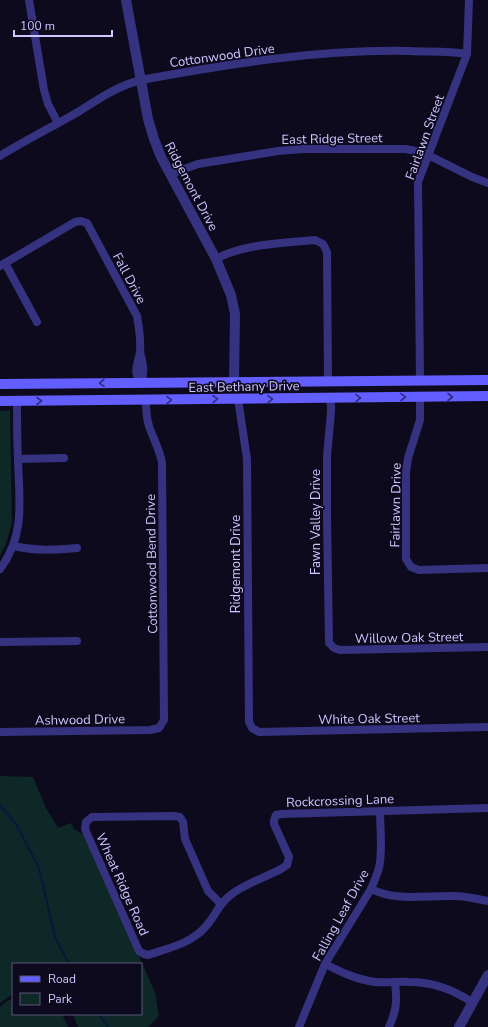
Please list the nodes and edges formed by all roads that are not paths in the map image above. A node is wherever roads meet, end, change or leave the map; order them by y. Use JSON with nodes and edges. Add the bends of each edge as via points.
{"nodes":[{"id":1,"x":29,"y":0,"type":"edge"},
{"id":2,"x":126,"y":0,"type":"edge"},
{"id":3,"x":469,"y":0,"type":"edge"},
{"id":4,"x":467,"y":54,"type":"junction"},
{"id":5,"x":140,"y":80,"type":"junction"},
{"id":6,"x":58,"y":123,"type":"junction"},
{"id":7,"x":429,"y":155,"type":"junction"},
{"id":8,"x":0,"y":156,"type":"edge"},
{"id":9,"x":171,"y":174,"type":"junction"},
{"id":10,"x":488,"y":183,"type":"edge"},
{"id":11,"x":216,"y":259,"type":"junction"},
{"id":12,"x":2,"y":264,"type":"edge"},
{"id":13,"x":36,"y":322,"type":"dead end"},
{"id":14,"x":420,"y":380,"type":"junction"},
{"id":15,"x":488,"y":380,"type":"edge"},
{"id":16,"x":328,"y":381,"type":"junction"},
{"id":17,"x":234,"y":382,"type":"junction"},
{"id":18,"x":140,"y":383,"type":"junction"},
{"id":19,"x":0,"y":384,"type":"edge"},
{"id":20,"x":488,"y":396,"type":"edge"},
{"id":21,"x":420,"y":397,"type":"junction"},
{"id":22,"x":329,"y":398,"type":"junction"},
{"id":23,"x":238,"y":399,"type":"junction"},
{"id":24,"x":146,"y":400,"type":"junction"},
{"id":25,"x":0,"y":401,"type":"edge"},
{"id":26,"x":17,"y":401,"type":"junction"},
{"id":27,"x":64,"y":458,"type":"dead end"},
{"id":28,"x":18,"y":459,"type":"junction"},
{"id":29,"x":14,"y":546,"type":"junction"},
{"id":30,"x":77,"y":548,"type":"dead end"},
{"id":31,"x":488,"y":568,"type":"edge"},
{"id":32,"x":0,"y":569,"type":"edge"},
{"id":33,"x":77,"y":641,"type":"dead end"},
{"id":34,"x":0,"y":642,"type":"edge"},
{"id":35,"x":331,"y":646,"type":"joint"},
{"id":36,"x":488,"y":647,"type":"edge"},
{"id":37,"x":488,"y":727,"type":"edge"},
{"id":38,"x":159,"y":728,"type":"joint"},
{"id":39,"x":252,"y":728,"type":"joint"},
{"id":40,"x":0,"y":732,"type":"edge"},
{"id":41,"x":488,"y":808,"type":"edge"},
{"id":42,"x":380,"y":811,"type":"junction"},
{"id":43,"x":371,"y":889,"type":"junction"},
{"id":44,"x":488,"y":901,"type":"edge"},
{"id":45,"x":221,"y":904,"type":"junction"},
{"id":46,"x":144,"y":954,"type":"joint"},
{"id":47,"x":326,"y":964,"type":"junction"},
{"id":48,"x":488,"y":975,"type":"edge"},
{"id":49,"x":395,"y":982,"type":"junction"},
{"id":50,"x":473,"y":1003,"type":"junction"},
{"id":51,"x":299,"y":1027,"type":"edge"},
{"id":52,"x":389,"y":1027,"type":"edge"},
{"id":53,"x":459,"y":1027,"type":"edge"}],
"edges":[{"from":1,"to":6,"type":"street","via":[[44,90]]},
{"from":2,"to":5,"type":"street","name":"Ridgemont Drive"},
{"from":3,"to":4,"type":"street","name":"Fairlawn Street"},
{"from":4,"to":5,"type":"street","name":"Cottonwood Drive","via":[[394,51],[315,55],[232,64]]},
{"from":4,"to":7,"type":"street","name":"Fairlawn Street"},
{"from":5,"to":6,"type":"street","name":"Cottonwood Drive","via":[[110,91]]},
{"from":5,"to":9,"type":"street","name":"Ridgemont Drive","via":[[154,139]]},
{"from":6,"to":8,"type":"street","name":"Cottonwood Drive"},
{"from":7,"to":9,"type":"street","name":"East Ridge Street","via":[[405,149],[289,150],[198,164]]},
{"from":7,"to":10,"type":"street","name":"East Ridge Street"},
{"from":7,"to":14,"type":"street","name":"Fairlawn Street","via":[[417,189]]},
{"from":9,"to":11,"type":"street","name":"Ridgemont Drive"},
{"from":11,"to":16,"type":"street","via":[[250,248],[315,240],[323,244],[327,252]]},
{"from":11,"to":17,"type":"street","name":"Ridgemont Drive","via":[[229,289],[233,306]]},
{"from":12,"to":13,"type":"street"},
{"from":12,"to":18,"type":"street","name":"Fall Drive","via":[[75,222],[84,221],[89,225],[136,316],[140,352],[136,369]]},
{"from":14,"to":15,"type":"main road","name":"East Bethany Drive"},
{"from":14,"to":16,"type":"main road","name":"East Bethany Drive"},
{"from":14,"to":21,"type":"main road"},
{"from":16,"to":17,"type":"main road","name":"East Bethany Drive"},
{"from":16,"to":22,"type":"main road"},
{"from":17,"to":18,"type":"main road","name":"East Bethany Drive"},
{"from":17,"to":23,"type":"main road"},
{"from":18,"to":19,"type":"main road","name":"East Bethany Drive","one_way":true},
{"from":18,"to":24,"type":"main road"},
{"from":21,"to":20,"type":"main road","name":"East Bethany Drive","one_way":true},
{"from":22,"to":21,"type":"main road","name":"East Bethany Drive","one_way":true},
{"from":21,"to":31,"type":"street","name":"Fairlawn Drive","via":[[420,420],[406,472],[406,560],[411,567],[419,570]]},
{"from":23,"to":22,"type":"main road","name":"East Bethany Drive","one_way":true},
{"from":22,"to":35,"type":"street","name":"Fawn Valley Drive","via":[[331,412],[327,456],[327,517],[328,640]]},
{"from":24,"to":23,"type":"main road","name":"East Bethany Drive","one_way":true},
{"from":23,"to":39,"type":"street","name":"Ridgemont Drive","via":[[247,459],[249,722]]},
{"from":26,"to":24,"type":"main road","name":"East Bethany Drive","one_way":true},
{"from":24,"to":38,"type":"street","name":"Cottonwood Bend Drive","via":[[149,425],[160,453],[162,470],[165,716]]},
{"from":25,"to":26,"type":"main road","name":"East Bethany Drive"},
{"from":26,"to":28,"type":"street"},
{"from":27,"to":28,"type":"street"},
{"from":28,"to":29,"type":"street","via":[[20,512]]},
{"from":29,"to":30,"type":"street","via":[[42,550]]},
{"from":29,"to":32,"type":"street"},
{"from":33,"to":34,"type":"street"},
{"from":35,"to":36,"type":"street","name":"Willow Oak Street","via":[[340,650]]},
{"from":37,"to":39,"type":"street","name":"White Oak Street","via":[[262,732]]},
{"from":38,"to":40,"type":"street","name":"Ashwood Drive"},
{"from":41,"to":42,"type":"street","name":"Rockcrossing Lane"},
{"from":42,"to":43,"type":"street","name":"Falling Leaf Drive","via":[[380,861]]},
{"from":42,"to":45,"type":"street","name":"Rockcrossing Lane","via":[[276,815],[274,824],[289,858],[286,866],[241,888]]},
{"from":43,"to":44,"type":"street","via":[[401,897],[455,896]]},
{"from":43,"to":47,"type":"street","name":"Falling Leaf Drive"},
{"from":45,"to":46,"type":"street","name":"Rockcrossing Lane","via":[[206,926],[183,944]]},
{"from":45,"to":46,"type":"street","name":"Wheat Ridge Road","via":[[208,890],[185,839],[182,819],[174,816],[92,817],[86,822],[85,829],[139,951]]},
{"from":47,"to":49,"type":"street","via":[[369,981]]},
{"from":47,"to":51,"type":"street","name":"Falling Leaf Drive"},
{"from":48,"to":50,"type":"street"},
{"from":49,"to":50,"type":"street","via":[[423,982],[448,988]]},
{"from":49,"to":52,"type":"street","via":[[396,1007]]},
{"from":50,"to":53,"type":"street"}]}
